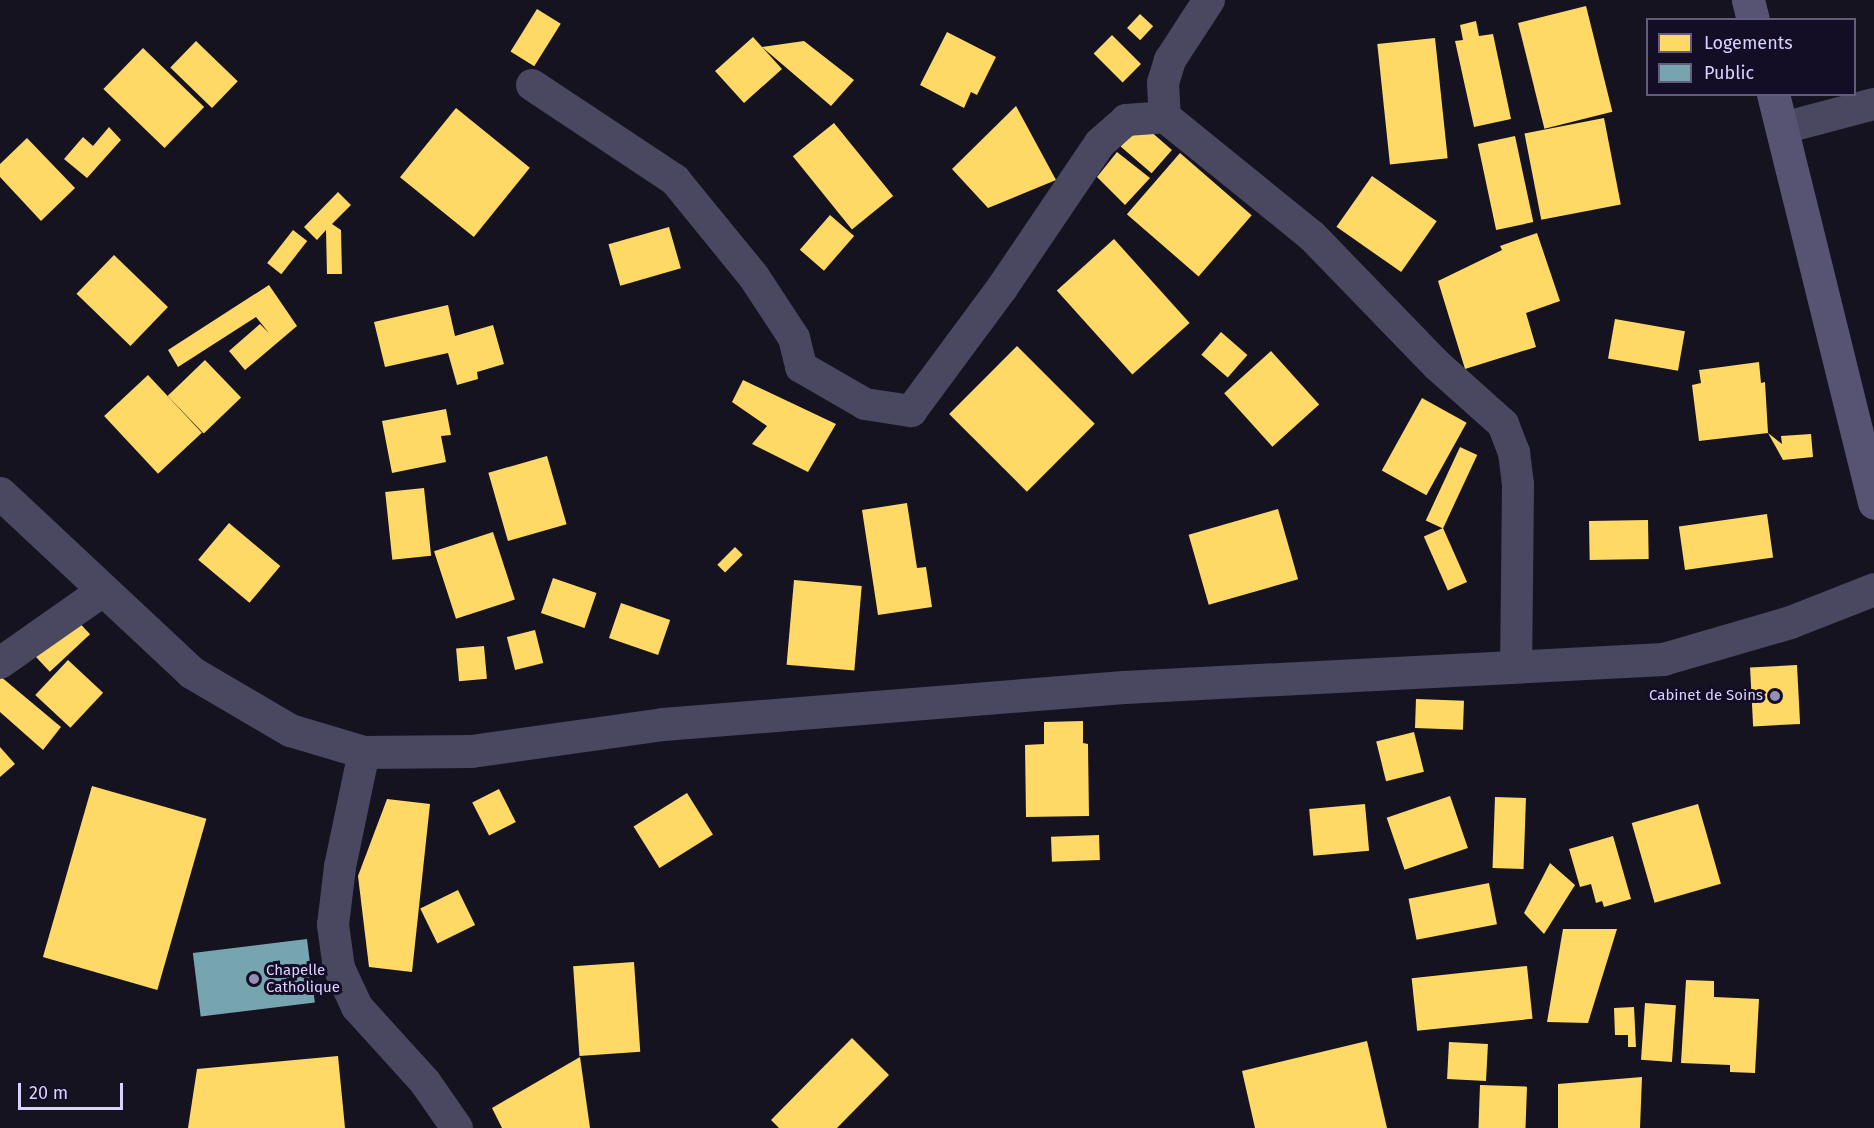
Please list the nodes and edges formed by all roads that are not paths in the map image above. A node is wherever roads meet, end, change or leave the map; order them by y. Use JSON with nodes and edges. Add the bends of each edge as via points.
{"nodes":[{"id":1,"x":1209,"y":0,"type":"edge"},
{"id":2,"x":1748,"y":0,"type":"edge"},
{"id":3,"x":1752,"y":18,"type":"edge"},
{"id":4,"x":532,"y":85,"type":"dead end"},
{"id":5,"x":1774,"y":96,"type":"edge"},
{"id":6,"x":1874,"y":104,"type":"edge"},
{"id":7,"x":1165,"y":117,"type":"junction"},
{"id":8,"x":1783,"y":128,"type":"junction"},
{"id":9,"x":1870,"y":463,"type":"edge"},
{"id":10,"x":0,"y":493,"type":"edge"},
{"id":11,"x":1874,"y":503,"type":"edge"},
{"id":12,"x":1874,"y":589,"type":"edge"},
{"id":13,"x":103,"y":591,"type":"junction"},
{"id":14,"x":0,"y":663,"type":"edge"},
{"id":15,"x":1516,"y":667,"type":"junction"},
{"id":16,"x":364,"y":752,"type":"junction"},
{"id":17,"x":458,"y":1128,"type":"edge"}],
"edges":[{"from":1,"to":7,"type":"street","via":[[1170,60],[1162,83]]},
{"from":2,"to":3,"type":"main road"},
{"from":4,"to":7,"type":"street","via":[[675,180],[754,277],[794,338],[801,368],[865,404],[911,411],[1002,288],[1100,143],[1126,120]]},
{"from":5,"to":8,"type":"main road"},
{"from":6,"to":8,"type":"street"},
{"from":7,"to":15,"type":"street","via":[[1312,236],[1437,365],[1503,424],[1514,452],[1518,484]]},
{"from":8,"to":9,"type":"main road"},
{"from":9,"to":11,"type":"main road"},
{"from":10,"to":13,"type":"street"},
{"from":12,"to":15,"type":"street","via":[[1790,622],[1663,659]]},
{"from":13,"to":14,"type":"street"},
{"from":13,"to":16,"type":"street","via":[[191,672],[290,730]]},
{"from":15,"to":16,"type":"street","via":[[1124,687],[663,724],[471,751]]},
{"from":16,"to":17,"type":"street","via":[[340,867],[333,926],[339,968],[357,1007],[425,1082]]}]}
